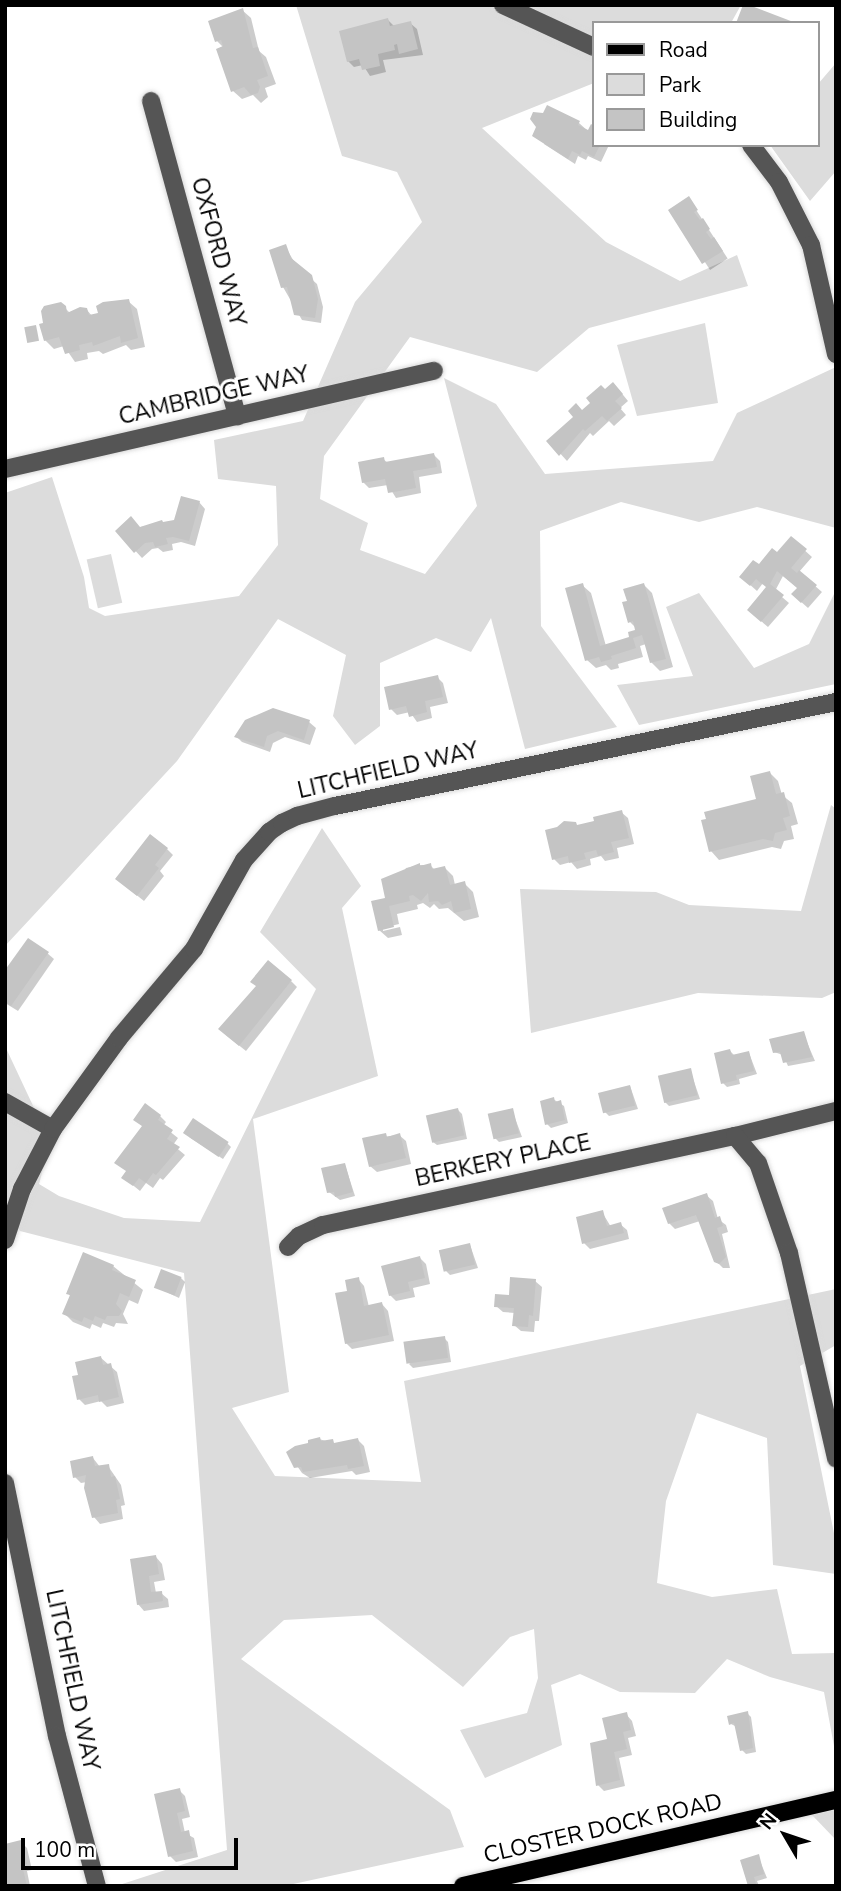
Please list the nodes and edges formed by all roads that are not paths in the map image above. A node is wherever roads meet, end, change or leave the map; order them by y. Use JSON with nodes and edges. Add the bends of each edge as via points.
{"nodes":[{"id":1,"x":503,"y":5,"type":"edge"},
{"id":2,"x":592,"y":46,"type":"edge"},
{"id":3,"x":151,"y":101,"type":"dead end"},
{"id":4,"x":753,"y":147,"type":"edge"},
{"id":5,"x":836,"y":354,"type":"edge"},
{"id":6,"x":434,"y":371,"type":"dead end"},
{"id":7,"x":237,"y":416,"type":"junction"},
{"id":8,"x":5,"y":469,"type":"edge"},
{"id":9,"x":836,"y":702,"type":"edge"},
{"id":10,"x":5,"y":1102,"type":"edge"},
{"id":11,"x":836,"y":1111,"type":"edge"},
{"id":12,"x":52,"y":1129,"type":"junction"},
{"id":13,"x":735,"y":1136,"type":"junction"},
{"id":14,"x":5,"y":1240,"type":"edge"},
{"id":15,"x":288,"y":1247,"type":"dead end"},
{"id":16,"x":836,"y":1459,"type":"edge"},
{"id":17,"x":5,"y":1483,"type":"edge"},
{"id":18,"x":836,"y":1800,"type":"edge"},
{"id":19,"x":512,"y":1880,"type":"edge"},
{"id":20,"x":97,"y":1886,"type":"edge"},
{"id":21,"x":463,"y":1886,"type":"edge"}],
"edges":[{"from":1,"to":2,"type":"street"},
{"from":3,"to":7,"type":"street","name":"OXFORD WAY"},
{"from":4,"to":5,"type":"street","via":[[779,182],[811,245]]},
{"from":6,"to":7,"type":"street","name":"CAMBRIDGE WAY"},
{"from":7,"to":8,"type":"street","name":"CAMBRIDGE WAY"},
{"from":9,"to":12,"type":"street","name":"LITCHFIELD WAY","via":[[335,806],[282,823],[244,860],[194,949],[119,1038]]},
{"from":10,"to":12,"type":"street"},
{"from":11,"to":13,"type":"street","name":"BERKERY PLACE"},
{"from":12,"to":14,"type":"street","name":"LITCHFIELD WAY","via":[[22,1189]]},
{"from":13,"to":15,"type":"street","name":"BERKERY PLACE","via":[[323,1225]]},
{"from":13,"to":16,"type":"street","via":[[758,1163],[789,1253]]},
{"from":17,"to":20,"type":"street","name":"LITCHFIELD WAY","via":[[57,1736]]},
{"from":18,"to":19,"type":"main road","name":"CLOSTER DOCK ROAD"},
{"from":19,"to":21,"type":"main road","name":"CLOSTER DOCK ROAD"}]}
